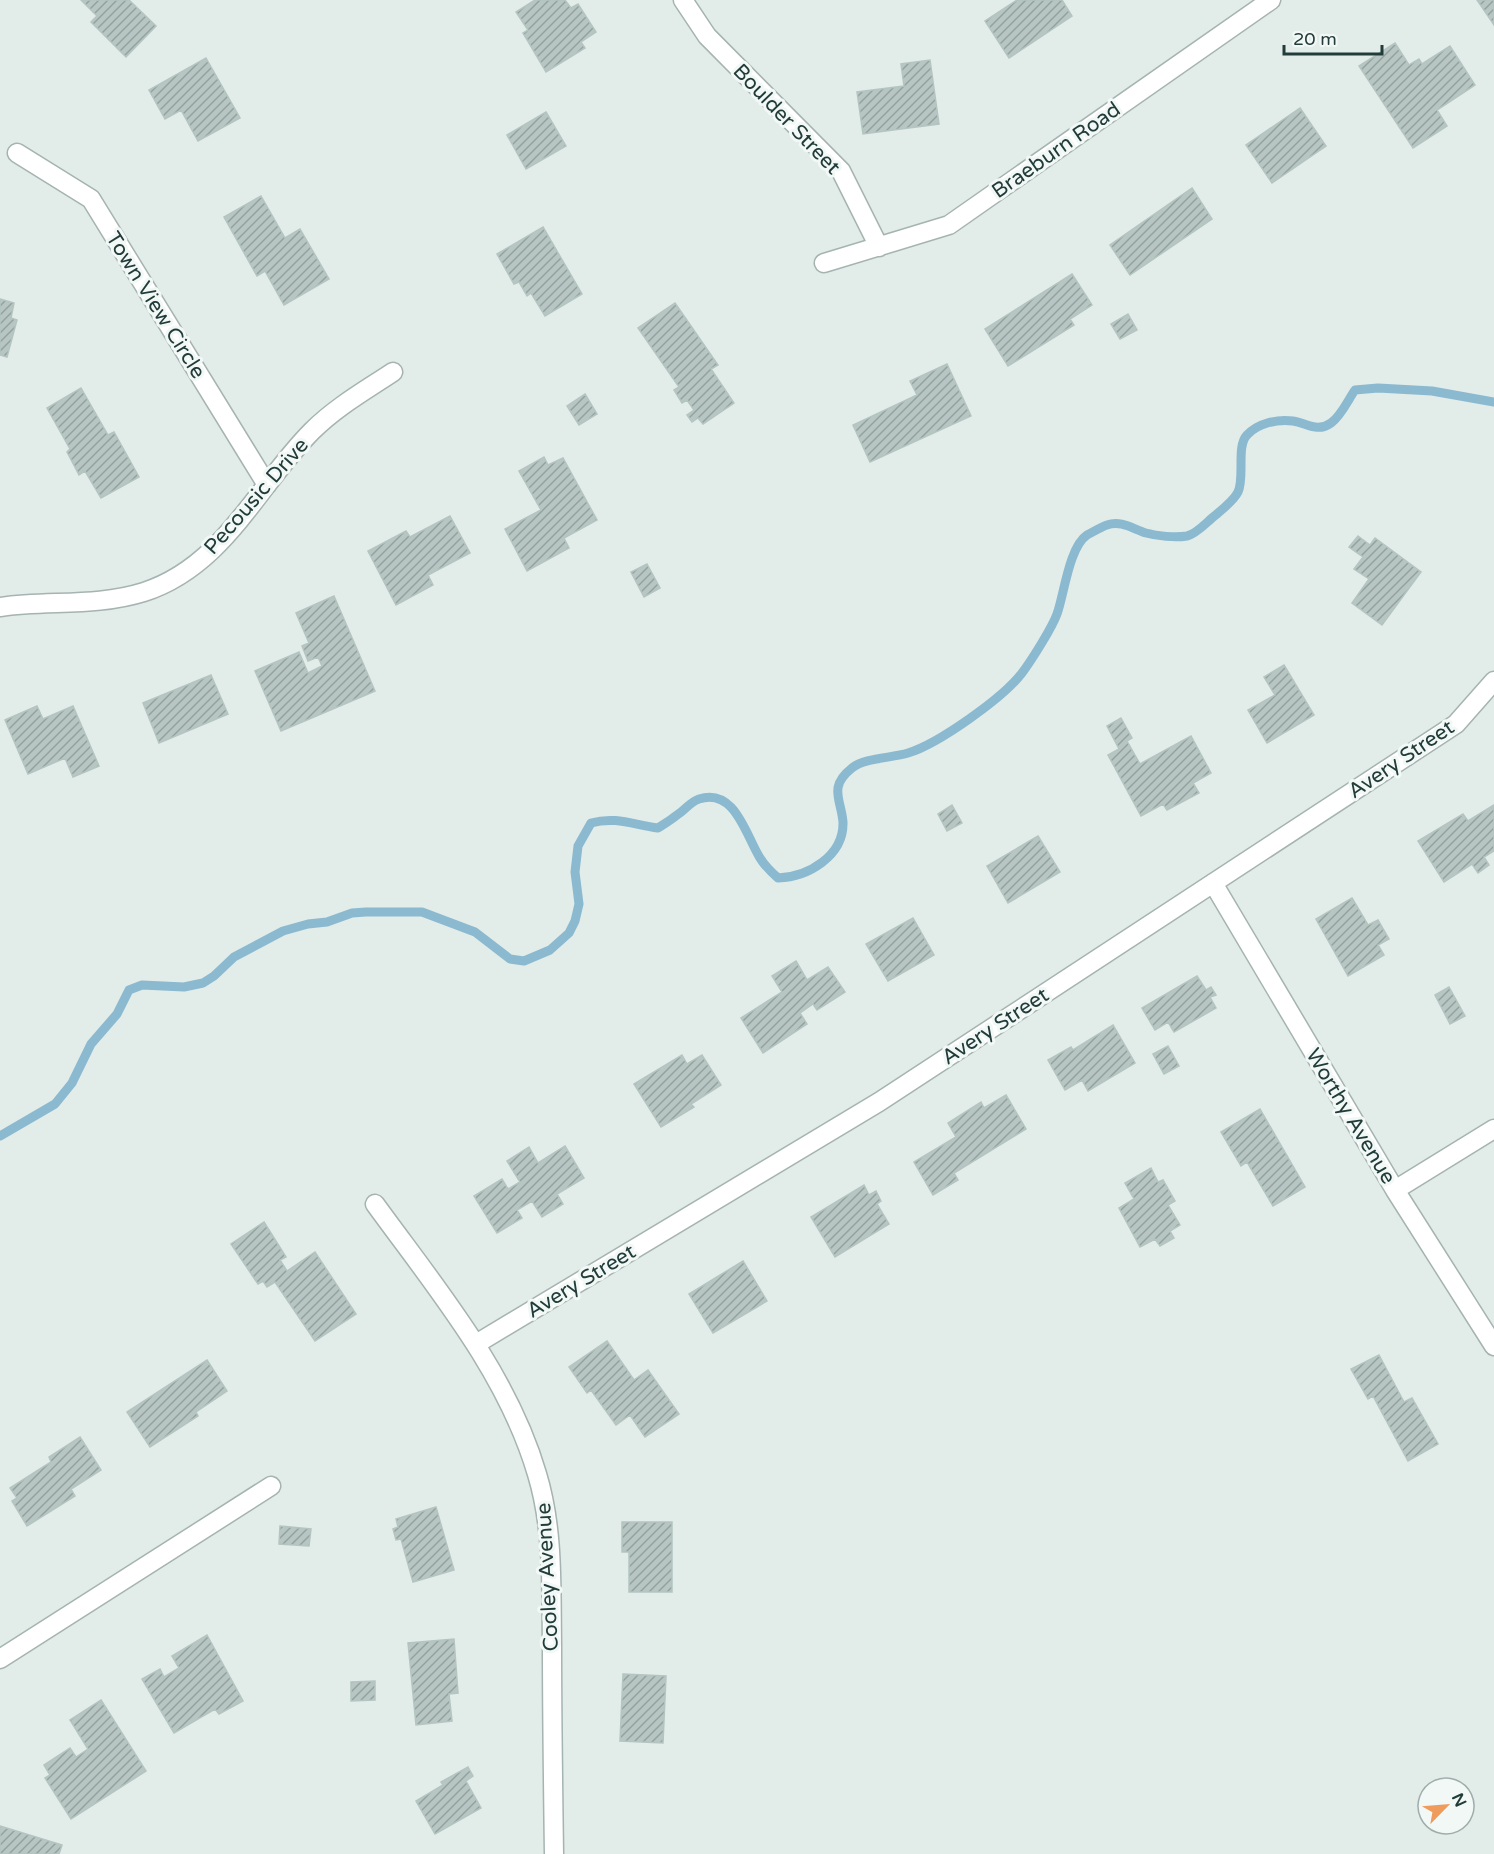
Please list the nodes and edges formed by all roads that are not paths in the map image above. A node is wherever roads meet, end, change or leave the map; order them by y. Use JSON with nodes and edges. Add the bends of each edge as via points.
{"nodes":[{"id":1,"x":683,"y":0,"type":"edge"},
{"id":2,"x":1270,"y":0,"type":"edge"},
{"id":3,"x":17,"y":153,"type":"dead end"},
{"id":4,"x":879,"y":247,"type":"junction"},
{"id":5,"x":824,"y":263,"type":"dead end"},
{"id":6,"x":393,"y":372,"type":"dead end"},
{"id":7,"x":267,"y":485,"type":"junction"},
{"id":8,"x":0,"y":608,"type":"edge"},
{"id":9,"x":1494,"y":681,"type":"edge"},
{"id":10,"x":1213,"y":883,"type":"junction"},
{"id":11,"x":1494,"y":1130,"type":"edge"},
{"id":12,"x":1395,"y":1190,"type":"junction"},
{"id":13,"x":375,"y":1204,"type":"dead end"},
{"id":14,"x":477,"y":1344,"type":"junction"},
{"id":15,"x":1494,"y":1346,"type":"edge"},
{"id":16,"x":271,"y":1486,"type":"dead end"},
{"id":17,"x":0,"y":1659,"type":"edge"},
{"id":18,"x":554,"y":1854,"type":"edge"}],
"edges":[{"from":1,"to":4,"type":"street","name":"Boulder Street","via":[[707,36],[841,171]]},
{"from":2,"to":4,"type":"street","name":"Braeburn Road","via":[[949,225]]},
{"from":3,"to":7,"type":"street","name":"Town View Circle","via":[[92,200]]},
{"from":4,"to":5,"type":"street","name":"Braeburn Road"},
{"from":6,"to":7,"type":"street","name":"Pecousic Drive","via":[[320,424]]},
{"from":7,"to":8,"type":"street","name":"Pecousic Drive","via":[[222,541],[161,585],[97,603]]},
{"from":9,"to":10,"type":"street","name":"Avery Street","via":[[1456,724]]},
{"from":10,"to":12,"type":"street","name":"Worthy Avenue"},
{"from":10,"to":14,"type":"street","name":"Avery Street","via":[[879,1102]]},
{"from":11,"to":12,"type":"street"},
{"from":12,"to":15,"type":"street","name":"Worthy Avenue"},
{"from":13,"to":14,"type":"street","name":"Cooley Avenue"},
{"from":14,"to":18,"type":"street","name":"Cooley Avenue","via":[[524,1440],[545,1509],[551,1568]]},
{"from":16,"to":17,"type":"street"}]}
